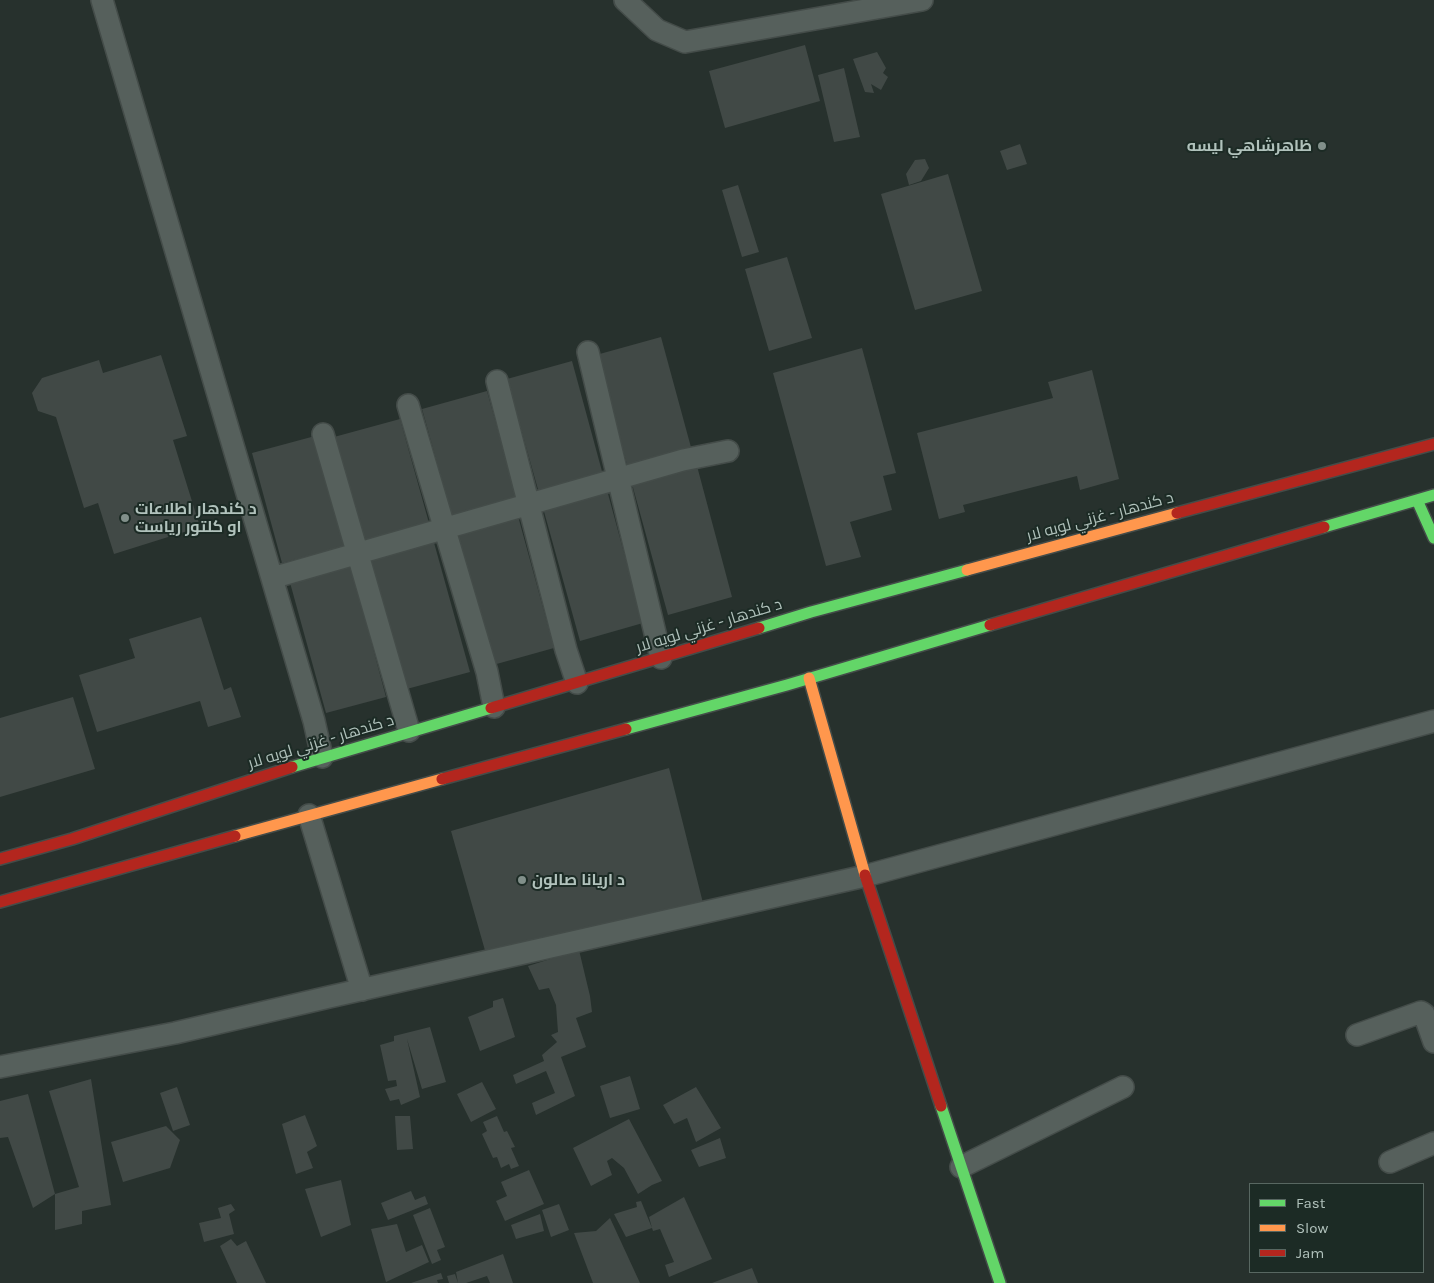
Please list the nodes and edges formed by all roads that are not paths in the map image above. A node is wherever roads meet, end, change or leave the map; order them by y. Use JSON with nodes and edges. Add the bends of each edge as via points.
{"nodes":[{"id":1,"x":102,"y":0,"type":"edge"},
{"id":2,"x":625,"y":0,"type":"edge"},
{"id":3,"x":922,"y":0,"type":"edge"},
{"id":4,"x":588,"y":352,"type":"dead end"},
{"id":5,"x":498,"y":382,"type":"dead end"},
{"id":6,"x":408,"y":405,"type":"dead end"},
{"id":7,"x":323,"y":434,"type":"dead end"},
{"id":8,"x":1434,"y":444,"type":"edge"},
{"id":9,"x":728,"y":451,"type":"dead end"},
{"id":10,"x":618,"y":479,"type":"junction"},
{"id":11,"x":1434,"y":495,"type":"edge"},
{"id":12,"x":1418,"y":500,"type":"junction"},
{"id":13,"x":529,"y":504,"type":"junction"},
{"id":14,"x":444,"y":529,"type":"junction"},
{"id":15,"x":1434,"y":538,"type":"edge"},
{"id":16,"x":358,"y":554,"type":"junction"},
{"id":17,"x":272,"y":578,"type":"junction"},
{"id":18,"x":661,"y":658,"type":"junction"},
{"id":19,"x":809,"y":678,"type":"junction"},
{"id":20,"x":577,"y":683,"type":"junction"},
{"id":21,"x":494,"y":707,"type":"junction"},
{"id":22,"x":1434,"y":721,"type":"edge"},
{"id":23,"x":409,"y":731,"type":"junction"},
{"id":24,"x":322,"y":757,"type":"junction"},
{"id":25,"x":309,"y":815,"type":"junction"},
{"id":26,"x":0,"y":859,"type":"edge"},
{"id":27,"x":865,"y":876,"type":"junction"},
{"id":28,"x":0,"y":902,"type":"edge"},
{"id":29,"x":362,"y":990,"type":"junction"},
{"id":30,"x":1358,"y":1036,"type":"dead end"},
{"id":31,"x":1434,"y":1042,"type":"edge"},
{"id":32,"x":0,"y":1067,"type":"edge"},
{"id":33,"x":1122,"y":1086,"type":"dead end"},
{"id":34,"x":1434,"y":1143,"type":"edge"},
{"id":35,"x":1390,"y":1162,"type":"dead end"},
{"id":36,"x":961,"y":1167,"type":"junction"},
{"id":37,"x":1000,"y":1283,"type":"edge"}],
"edges":[{"from":1,"to":17,"type":"street"},
{"from":2,"to":3,"type":"street","via":[[657,30],[684,42]]},
{"from":4,"to":10,"type":"street"},
{"from":5,"to":13,"type":"street"},
{"from":6,"to":14,"type":"street"},
{"from":7,"to":16,"type":"street"},
{"from":8,"to":18,"type":"main road","name":"د کندهار - غزني لويه لار","via":[[811,612]]},
{"from":9,"to":10,"type":"street"},
{"from":10,"to":13,"type":"street"},
{"from":10,"to":18,"type":"street"},
{"from":11,"to":12,"type":"main road"},
{"from":12,"to":15,"type":"main road"},
{"from":12,"to":19,"type":"main road"},
{"from":13,"to":14,"type":"street"},
{"from":13,"to":20,"type":"street"},
{"from":14,"to":16,"type":"street"},
{"from":14,"to":21,"type":"street","via":[[487,672]]},
{"from":16,"to":17,"type":"street"},
{"from":16,"to":23,"type":"street"},
{"from":17,"to":24,"type":"street"},
{"from":18,"to":20,"type":"main road","name":"د کندهار - غزني لويه لار"},
{"from":19,"to":25,"type":"main road"},
{"from":19,"to":27,"type":"main road"},
{"from":20,"to":21,"type":"main road","name":"د کندهار - غزني لويه لار"},
{"from":21,"to":23,"type":"main road","name":"د کندهار - غزني لويه لار"},
{"from":22,"to":27,"type":"street"},
{"from":23,"to":24,"type":"main road","name":"د کندهار - غزني لويه لار"},
{"from":24,"to":26,"type":"main road","name":"د کندهار - غزني لويه لار"},
{"from":25,"to":28,"type":"main road"},
{"from":25,"to":29,"type":"street"},
{"from":27,"to":29,"type":"street"},
{"from":27,"to":36,"type":"main road"},
{"from":29,"to":32,"type":"street","via":[[175,1033]]},
{"from":30,"to":31,"type":"street","via":[[1421,1012]]},
{"from":33,"to":36,"type":"street"},
{"from":34,"to":35,"type":"street"},
{"from":36,"to":37,"type":"main road"}]}
